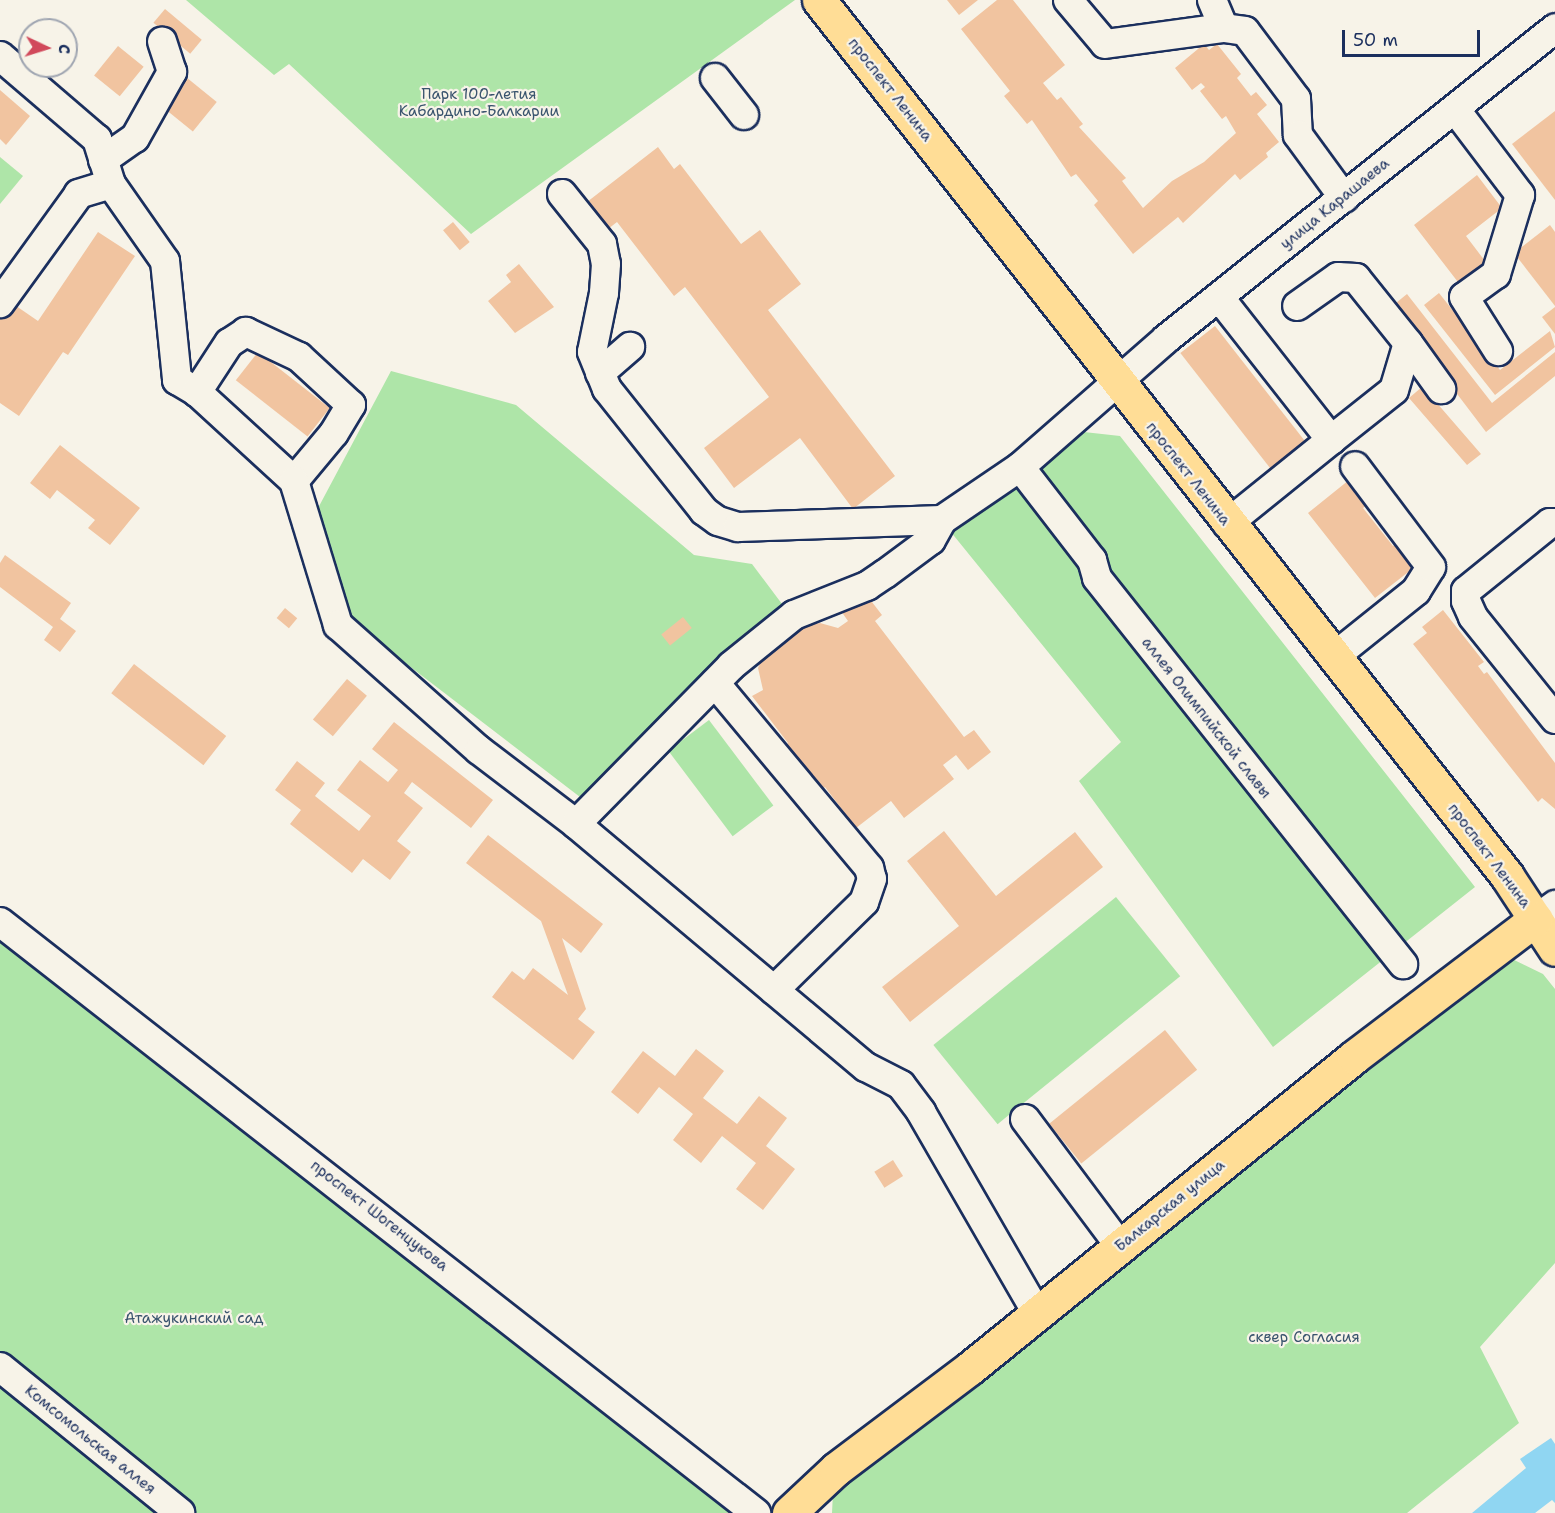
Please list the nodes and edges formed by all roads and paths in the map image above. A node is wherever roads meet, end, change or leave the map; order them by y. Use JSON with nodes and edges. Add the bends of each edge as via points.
{"nodes":[{"id":1,"x":819,"y":0,"type":"edge"},
{"id":2,"x":1068,"y":0,"type":"edge"},
{"id":3,"x":1212,"y":0,"type":"edge"},
{"id":4,"x":1224,"y":28,"type":"junction"},
{"id":5,"x":1555,"y":28,"type":"edge"},
{"id":6,"x":162,"y":42,"type":"dead end"},
{"id":7,"x":0,"y":56,"type":"edge"},
{"id":8,"x":715,"y":78,"type":"dead end"},
{"id":9,"x":1455,"y":109,"type":"junction"},
{"id":10,"x":744,"y":115,"type":"dead end"},
{"id":11,"x":107,"y":172,"type":"junction"},
{"id":12,"x":562,"y":194,"type":"dead end"},
{"id":13,"x":1344,"y":198,"type":"junction"},
{"id":14,"x":1219,"y":297,"type":"junction"},
{"id":15,"x":0,"y":303,"type":"edge"},
{"id":16,"x":1297,"y":306,"type":"dead end"},
{"id":17,"x":1408,"y":343,"type":"junction"},
{"id":18,"x":630,"y":347,"type":"dead end"},
{"id":19,"x":1498,"y":351,"type":"dead end"},
{"id":20,"x":600,"y":373,"type":"junction"},
{"id":21,"x":1116,"y":381,"type":"junction"},
{"id":22,"x":1394,"y":390,"type":"junction"},
{"id":23,"x":197,"y":392,"type":"junction"},
{"id":24,"x":1331,"y":440,"type":"junction"},
{"id":25,"x":1355,"y":466,"type":"dead end"},
{"id":26,"x":1020,"y":467,"type":"junction"},
{"id":27,"x":294,"y":481,"type":"junction"},
{"id":28,"x":942,"y":520,"type":"junction"},
{"id":29,"x":1555,"y":523,"type":"edge"},
{"id":30,"x":1227,"y":524,"type":"junction"},
{"id":31,"x":1335,"y":656,"type":"junction"},
{"id":32,"x":715,"y":683,"type":"junction"},
{"id":33,"x":1555,"y":719,"type":"edge"},
{"id":34,"x":576,"y":824,"type":"junction"},
{"id":35,"x":1545,"y":912,"type":"edge"},
{"id":36,"x":0,"y":922,"type":"edge"},
{"id":37,"x":1555,"y":949,"type":"edge"},
{"id":38,"x":1403,"y":963,"type":"dead end"},
{"id":39,"x":774,"y":990,"type":"junction"},
{"id":40,"x":1025,"y":1119,"type":"dead end"},
{"id":41,"x":1120,"y":1246,"type":"junction"},
{"id":42,"x":1037,"y":1313,"type":"junction"},
{"id":43,"x":0,"y":1367,"type":"edge"},
{"id":44,"x":180,"y":1513,"type":"edge"},
{"id":45,"x":756,"y":1513,"type":"edge"},
{"id":46,"x":789,"y":1513,"type":"edge"}],
"edges":[{"from":1,"to":21,"type":"main road","name":"проспект Ленина"},
{"from":2,"to":4,"type":"street","via":[[1105,44]]},
{"from":3,"to":4,"type":"street"},
{"from":4,"to":13,"type":"street","via":[[1245,31],[1296,99],[1298,135]]},
{"from":5,"to":9,"type":"street","name":"улица Карашаева"},
{"from":6,"to":11,"type":"street","via":[[172,72],[135,138]]},
{"from":7,"to":11,"type":"street","via":[[97,139]]},
{"from":8,"to":10,"type":"street"},
{"from":9,"to":13,"type":"street","name":"улица Карашаева"},
{"from":9,"to":19,"type":"street","via":[[1520,195],[1496,274],[1464,297]]},
{"from":11,"to":15,"type":"street","via":[[79,194]]},
{"from":11,"to":23,"type":"street","via":[[165,261],[177,380]]},
{"from":12,"to":20,"type":"street","via":[[602,244],[606,264],[604,293],[592,352]]},
{"from":13,"to":14,"type":"street","name":"улица Карашаева"},
{"from":14,"to":21,"type":"street","name":"улица Карашаева"},
{"from":14,"to":24,"type":"street"},
{"from":16,"to":17,"type":"street","via":[[1338,277],[1356,278]]},
{"from":17,"to":22,"type":"street"},
{"from":17,"to":22,"type":"street","via":[[1434,379]]},
{"from":18,"to":20,"type":"street"},
{"from":20,"to":28,"type":"street","via":[[607,389],[704,511],[726,525],[780,519]]},
{"from":21,"to":26,"type":"street","name":"улица Карашаева","via":[[1102,399]]},
{"from":21,"to":30,"type":"main road","name":"проспект Ленина"},
{"from":22,"to":24,"type":"street"},
{"from":23,"to":27,"type":"street"},
{"from":23,"to":27,"type":"street","via":[[229,343],[246,332],[299,357],[351,405],[334,433]]},
{"from":24,"to":30,"type":"street"},
{"from":25,"to":31,"type":"street","via":[[1431,567],[1416,591]]},
{"from":26,"to":28,"type":"street","name":"улица Карашаева"},
{"from":26,"to":38,"type":"street","name":"аллея Олимпийской славы","via":[[1092,560],[1097,578]]},
{"from":27,"to":34,"type":"street","via":[[338,625],[479,750]]},
{"from":28,"to":32,"type":"street","via":[[931,540],[885,574],[867,586],[794,615]]},
{"from":29,"to":33,"type":"street","via":[[1550,523],[1466,591],[1473,617]]},
{"from":30,"to":31,"type":"main road","name":"проспект Ленина"},
{"from":31,"to":35,"type":"main road","name":"проспект Ленина","via":[[1507,876]]},
{"from":32,"to":34,"type":"street"},
{"from":32,"to":39,"type":"street","via":[[869,868],[872,879],[864,902]]},
{"from":34,"to":39,"type":"street"},
{"from":35,"to":37,"type":"main road","name":"проспект Ленина"},
{"from":35,"to":41,"type":"main road","name":"Балкарская улица","via":[[1354,1057]]},
{"from":36,"to":45,"type":"street","name":"проспект Шогенцукова"},
{"from":39,"to":42,"type":"street","via":[[866,1067],[901,1085],[921,1112]]},
{"from":40,"to":41,"type":"street"},
{"from":41,"to":42,"type":"main road","name":"Балкарская улица"},
{"from":42,"to":46,"type":"main road","name":"Балкарская улица","via":[[836,1469]]},
{"from":43,"to":44,"type":"street","name":"Комсомольская аллея"}]}
